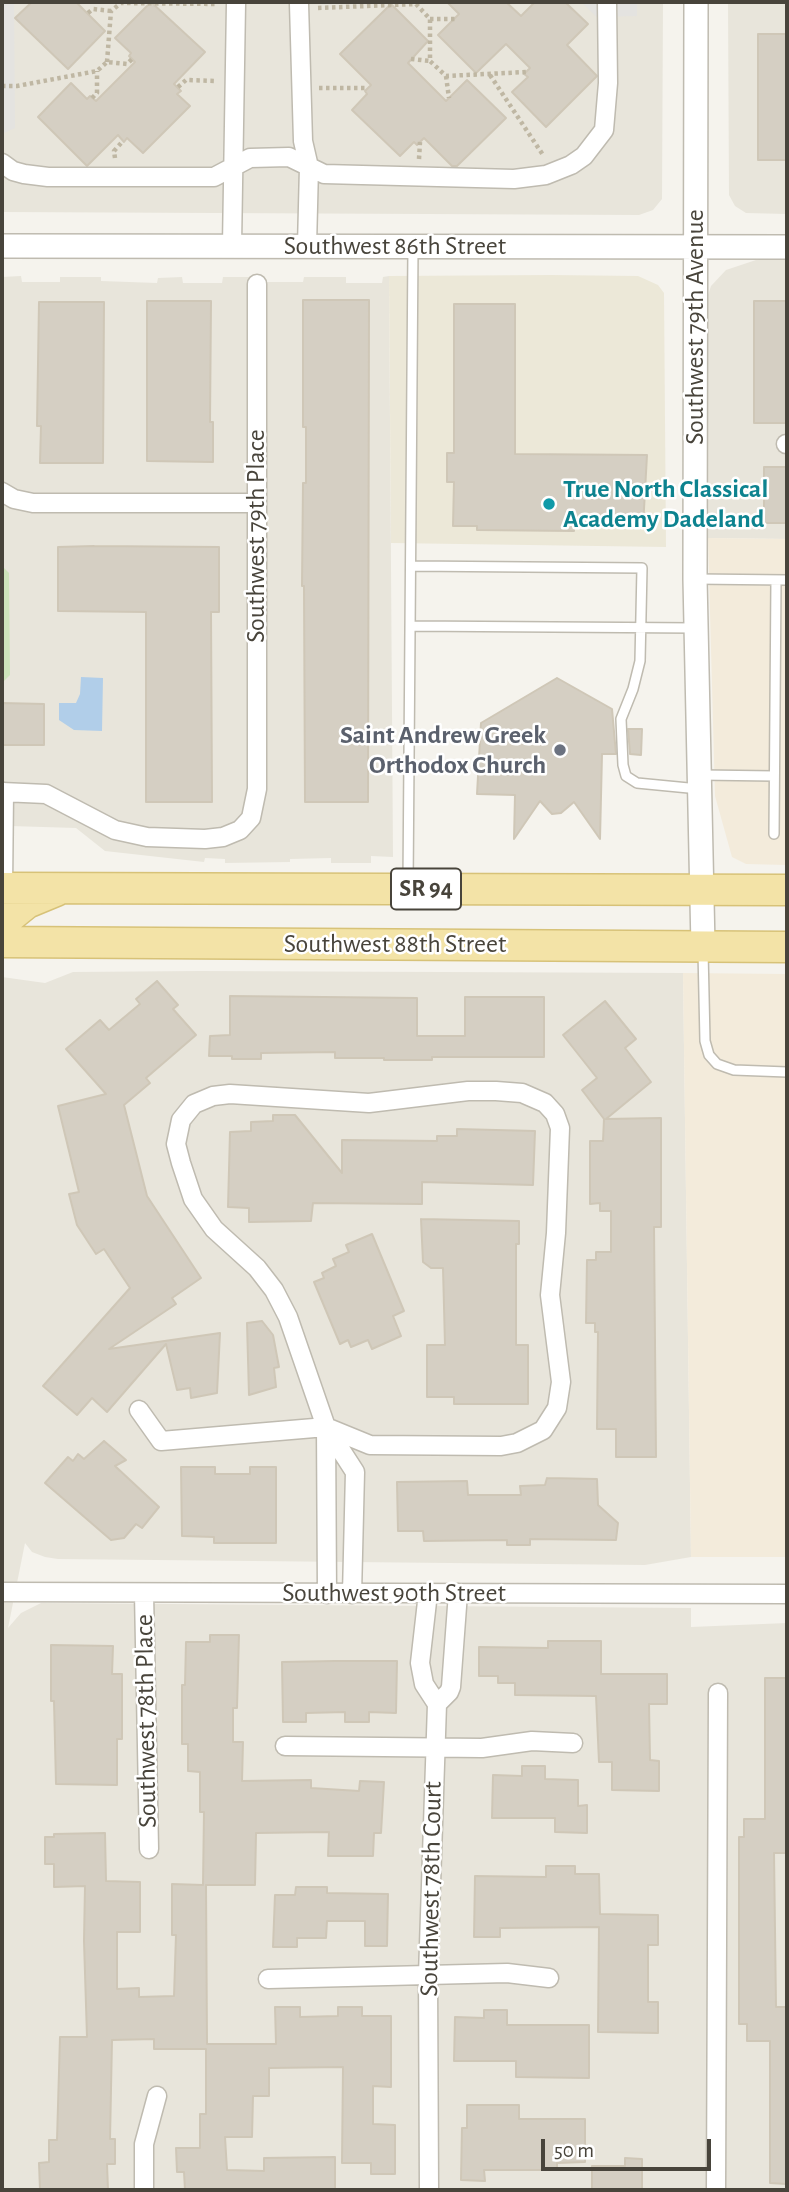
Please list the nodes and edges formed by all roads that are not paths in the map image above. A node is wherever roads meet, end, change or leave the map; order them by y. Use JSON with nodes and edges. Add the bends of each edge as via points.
{"nodes":[{"id":1,"x":607,"y":2,"type":"edge"},
{"id":2,"x":695,"y":2,"type":"edge"},
{"id":3,"x":236,"y":4,"type":"road end"},
{"id":4,"x":299,"y":6,"type":"road end"},
{"id":5,"x":2,"y":163,"type":"edge"},
{"id":6,"x":309,"y":167,"type":"junction"},
{"id":7,"x":232,"y":168,"type":"junction"},
{"id":8,"x":232,"y":245,"type":"junction"},
{"id":9,"x":2,"y":246,"type":"edge"},
{"id":10,"x":307,"y":246,"type":"junction"},
{"id":11,"x":695,"y":246,"type":"junction"},
{"id":12,"x":414,"y":247,"type":"junction"},
{"id":13,"x":787,"y":247,"type":"edge"},
{"id":14,"x":257,"y":284,"type":"dead end"},
{"id":15,"x":2,"y":492,"type":"edge"},
{"id":16,"x":255,"y":503,"type":"junction"},
{"id":17,"x":411,"y":566,"type":"junction"},
{"id":18,"x":695,"y":579,"type":"junction"},
{"id":19,"x":776,"y":580,"type":"junction"},
{"id":20,"x":787,"y":580,"type":"edge"},
{"id":21,"x":410,"y":626,"type":"junction"},
{"id":22,"x":641,"y":626,"type":"junction"},
{"id":23,"x":696,"y":628,"type":"junction"},
{"id":24,"x":774,"y":776,"type":"junction"},
{"id":25,"x":699,"y":782,"type":"junction"},
{"id":26,"x":3,"y":792,"type":"edge"},
{"id":27,"x":774,"y":834,"type":"dead end"},
{"id":28,"x":63,"y":888,"type":"junction"},
{"id":29,"x":2,"y":889,"type":"edge"},
{"id":30,"x":408,"y":889,"type":"junction"},
{"id":31,"x":702,"y":889,"type":"junction"},
{"id":32,"x":787,"y":890,"type":"edge"},
{"id":33,"x":2,"y":926,"type":"edge"},
{"id":34,"x":2,"y":943,"type":"edge"},
{"id":35,"x":703,"y":946,"type":"junction"},
{"id":36,"x":787,"y":947,"type":"edge"},
{"id":37,"x":787,"y":1072,"type":"edge"},
{"id":38,"x":139,"y":1410,"type":"dead end"},
{"id":39,"x":326,"y":1427,"type":"junction"},
{"id":40,"x":2,"y":1592,"type":"edge"},
{"id":41,"x":144,"y":1593,"type":"junction"},
{"id":42,"x":428,"y":1593,"type":"junction"},
{"id":43,"x":458,"y":1593,"type":"junction"},
{"id":44,"x":327,"y":1594,"type":"junction"},
{"id":45,"x":352,"y":1594,"type":"junction"},
{"id":46,"x":787,"y":1594,"type":"edge"},
{"id":47,"x":718,"y":1693,"type":"dead end"},
{"id":48,"x":436,"y":1704,"type":"junction"},
{"id":49,"x":573,"y":1744,"type":"dead end"},
{"id":50,"x":285,"y":1746,"type":"dead end"},
{"id":51,"x":436,"y":1747,"type":"junction"},
{"id":52,"x":149,"y":1849,"type":"dead end"},
{"id":53,"x":428,"y":1975,"type":"junction"},
{"id":54,"x":549,"y":1978,"type":"dead end"},
{"id":55,"x":268,"y":1979,"type":"dead end"},
{"id":56,"x":157,"y":2096,"type":"dead end"},
{"id":57,"x":144,"y":2190,"type":"edge"},
{"id":58,"x":429,"y":2190,"type":"edge"},
{"id":59,"x":716,"y":2190,"type":"edge"}],
"edges":[{"from":1,"to":6,"type":"street","via":[[604,130],[584,156],[554,172],[524,179],[324,174]]},
{"from":2,"to":11,"type":"street","name":"Southwest 79th Avenue"},
{"from":3,"to":7,"type":"street"},
{"from":4,"to":6,"type":"street","via":[[303,141]]},
{"from":5,"to":7,"type":"street","via":[[13,171],[48,177],[211,177]]},
{"from":6,"to":7,"type":"street","via":[[289,158],[250,158]]},
{"from":6,"to":10,"type":"street"},
{"from":7,"to":8,"type":"street"},
{"from":8,"to":9,"type":"street","name":"Southwest 86th Street"},
{"from":8,"to":10,"type":"street","name":"Southwest 86th Street"},
{"from":10,"to":12,"type":"street","name":"Southwest 86th Street"},
{"from":11,"to":12,"type":"street","name":"Southwest 86th Street"},
{"from":11,"to":13,"type":"street","name":"Southwest 86th Street"},
{"from":11,"to":18,"type":"street","name":"Southwest 79th Avenue"},
{"from":12,"to":17,"type":"lane"},
{"from":14,"to":16,"type":"street","name":"Southwest 79th Place"},
{"from":15,"to":16,"type":"street","via":[[33,503]]},
{"from":16,"to":26,"type":"street","name":"Southwest 79th Place","via":[[257,789],[254,812],[240,830],[205,839],[147,837],[114,830],[46,794]]},
{"from":17,"to":21,"type":"lane"},
{"from":17,"to":22,"type":"lane","via":[[642,568]]},
{"from":18,"to":19,"type":"lane"},
{"from":18,"to":23,"type":"street","name":"Southwest 79th Avenue"},
{"from":19,"to":20,"type":"lane"},
{"from":19,"to":24,"type":"lane"},
{"from":21,"to":22,"type":"lane"},
{"from":21,"to":30,"type":"lane"},
{"from":22,"to":23,"type":"lane"},
{"from":22,"to":25,"type":"lane","via":[[639,668],[621,719],[626,776],[637,783]]},
{"from":23,"to":25,"type":"street","name":"Southwest 79th Avenue"},
{"from":24,"to":25,"type":"lane"},
{"from":24,"to":27,"type":"lane"},
{"from":25,"to":31,"type":"street","name":"Southwest 79th Avenue"},
{"from":26,"to":29,"type":"street"},
{"from":28,"to":29,"type":"main road","name":"Southwest 88th Street","number":"SR 94"},
{"from":28,"to":30,"type":"main road","name":"Southwest 88th Street","number":"SR 94"},
{"from":28,"to":33,"type":"main road","via":[[27,904]]},
{"from":30,"to":31,"type":"main road","name":"Southwest 88th Street","number":"SR 94"},
{"from":31,"to":32,"type":"main road","name":"Southwest 88th Street","number":"SR 94"},
{"from":31,"to":35,"type":"street","name":"Southwest 79th Avenue"},
{"from":34,"to":35,"type":"main road","name":"Southwest 88th Street","number":"SR 94"},
{"from":35,"to":36,"type":"main road","name":"Southwest 88th Street","number":"SR 94"},
{"from":35,"to":37,"type":"lane","via":[[709,1055],[717,1064],[734,1070]]},
{"from":38,"to":39,"type":"street","via":[[161,1441]]},
{"from":39,"to":39,"type":"street","via":[[288,1317],[274,1290],[214,1229],[186,1181],[176,1144],[187,1110],[221,1094],[369,1103],[496,1091],[522,1093],[545,1103],[560,1128],[550,1295],[561,1382],[556,1408],[543,1430],[501,1446],[370,1445]]},
{"from":39,"to":44,"type":"street"},
{"from":39,"to":45,"type":"street","via":[[355,1472]]},
{"from":40,"to":41,"type":"street","name":"Southwest 90th Street"},
{"from":41,"to":44,"type":"street","name":"Southwest 90th Street"},
{"from":41,"to":52,"type":"street","name":"Southwest 78th Place"},
{"from":42,"to":43,"type":"street","name":"Southwest 90th Street"},
{"from":42,"to":45,"type":"street","name":"Southwest 90th Street"},
{"from":42,"to":48,"type":"street","name":"Southwest 78th Court","via":[[420,1663],[424,1684]]},
{"from":43,"to":46,"type":"street","name":"Southwest 90th Street"},
{"from":43,"to":48,"type":"street","via":[[451,1687]]},
{"from":44,"to":45,"type":"street","name":"Southwest 90th Street"},
{"from":47,"to":59,"type":"street"},
{"from":48,"to":51,"type":"street","name":"Southwest 78th Court"},
{"from":49,"to":51,"type":"street","via":[[532,1741],[482,1748]]},
{"from":50,"to":51,"type":"street"},
{"from":51,"to":53,"type":"street","name":"Southwest 78th Court"},
{"from":53,"to":54,"type":"street","via":[[507,1973]]},
{"from":53,"to":55,"type":"street"},
{"from":53,"to":58,"type":"street","name":"Southwest 78th Court"},
{"from":56,"to":57,"type":"street","via":[[144,2144]]}]}
